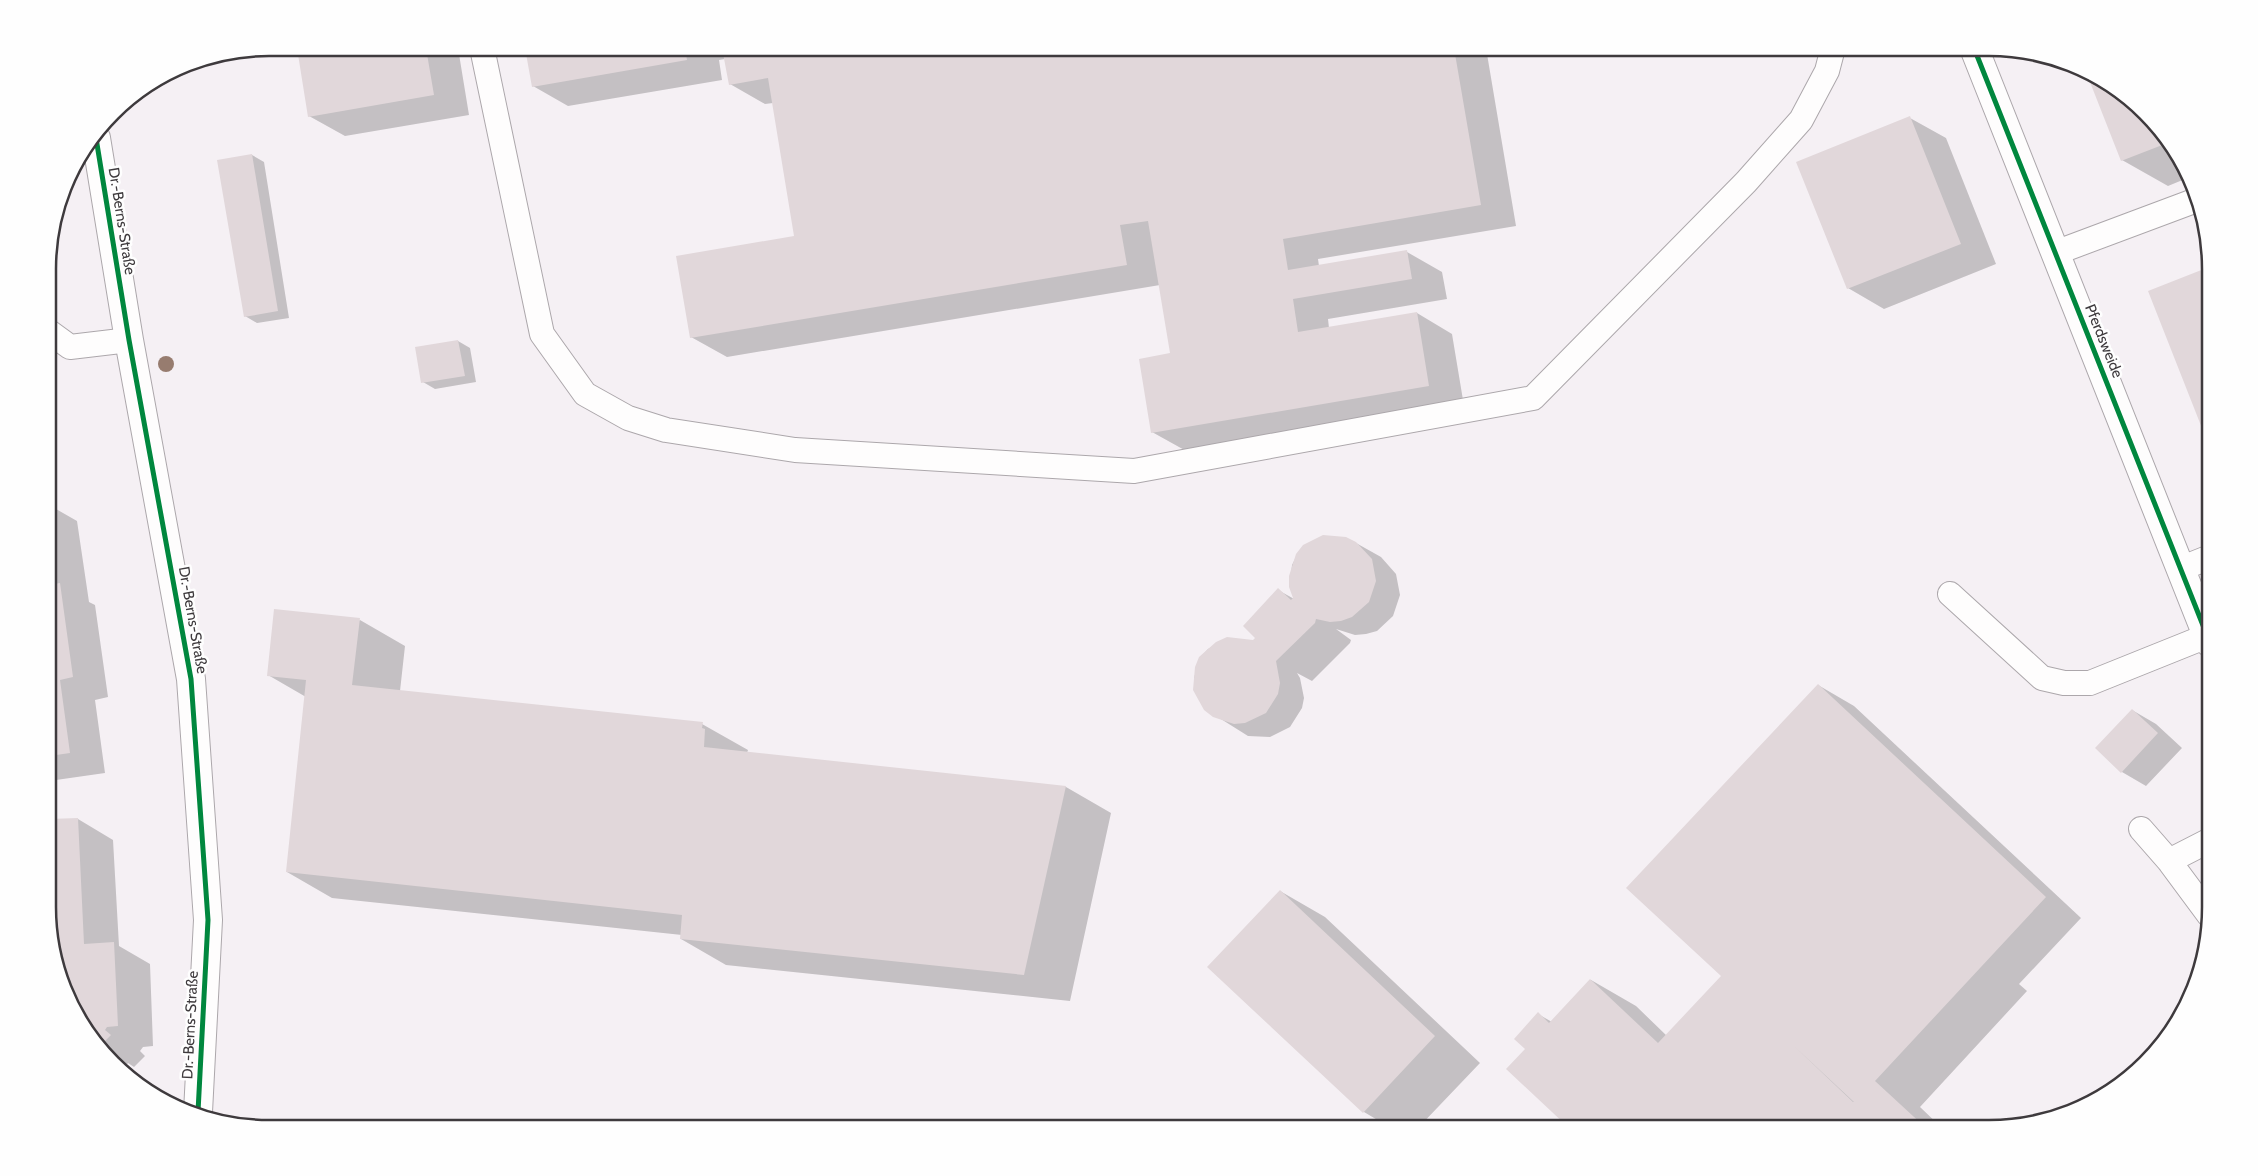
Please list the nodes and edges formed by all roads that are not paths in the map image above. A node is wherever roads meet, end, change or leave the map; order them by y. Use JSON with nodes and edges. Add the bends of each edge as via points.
{"nodes":[{"id":1,"x":484,"y":56,"type":"edge"},
{"id":2,"x":1831,"y":56,"type":"edge"},
{"id":3,"x":1977,"y":56,"type":"edge"},
{"id":4,"x":97,"y":144,"type":"edge"},
{"id":5,"x":2191,"y":202,"type":"edge"},
{"id":6,"x":2055,"y":253,"type":"junction"},
{"id":7,"x":56,"y":337,"type":"edge"},
{"id":8,"x":129,"y":340,"type":"junction"},
{"id":9,"x":2202,"y":560,"type":"edge"},
{"id":10,"x":2180,"y":569,"type":"junction"},
{"id":11,"x":1950,"y":594,"type":"dead end"},
{"id":12,"x":2202,"y":603,"type":"edge"},
{"id":13,"x":2202,"y":642,"type":"edge"},
{"id":14,"x":2141,"y":829,"type":"dead end"},
{"id":15,"x":2202,"y":844,"type":"edge"},
{"id":16,"x":2169,"y":861,"type":"junction"},
{"id":17,"x":2202,"y":906,"type":"edge"},
{"id":18,"x":198,"y":1107,"type":"edge"}],
"edges":[{"from":1,"to":2,"type":"lane","via":[[542,334],[585,394],[628,418],[666,430],[795,450],[1134,471],[1534,398],[1746,182],[1801,120],[1827,71]]},
{"from":3,"to":6,"type":"street","name":"Pferdsweide"},
{"from":4,"to":8,"type":"street","name":"Dr.-Berns-Straße"},
{"from":5,"to":6,"type":"lane"},
{"from":6,"to":10,"type":"street","name":"Pferdsweide"},
{"from":7,"to":8,"type":"lane","via":[[70,347]]},
{"from":8,"to":18,"type":"street","name":"Dr.-Berns-Straße","via":[[191,679],[208,920]]},
{"from":9,"to":10,"type":"lane"},
{"from":10,"to":12,"type":"street","name":"Pferdsweide"},
{"from":11,"to":13,"type":"lane","via":[[2042,678],[2064,683],[2090,684]]},
{"from":14,"to":16,"type":"lane"},
{"from":15,"to":16,"type":"lane"},
{"from":16,"to":17,"type":"lane"}]}
